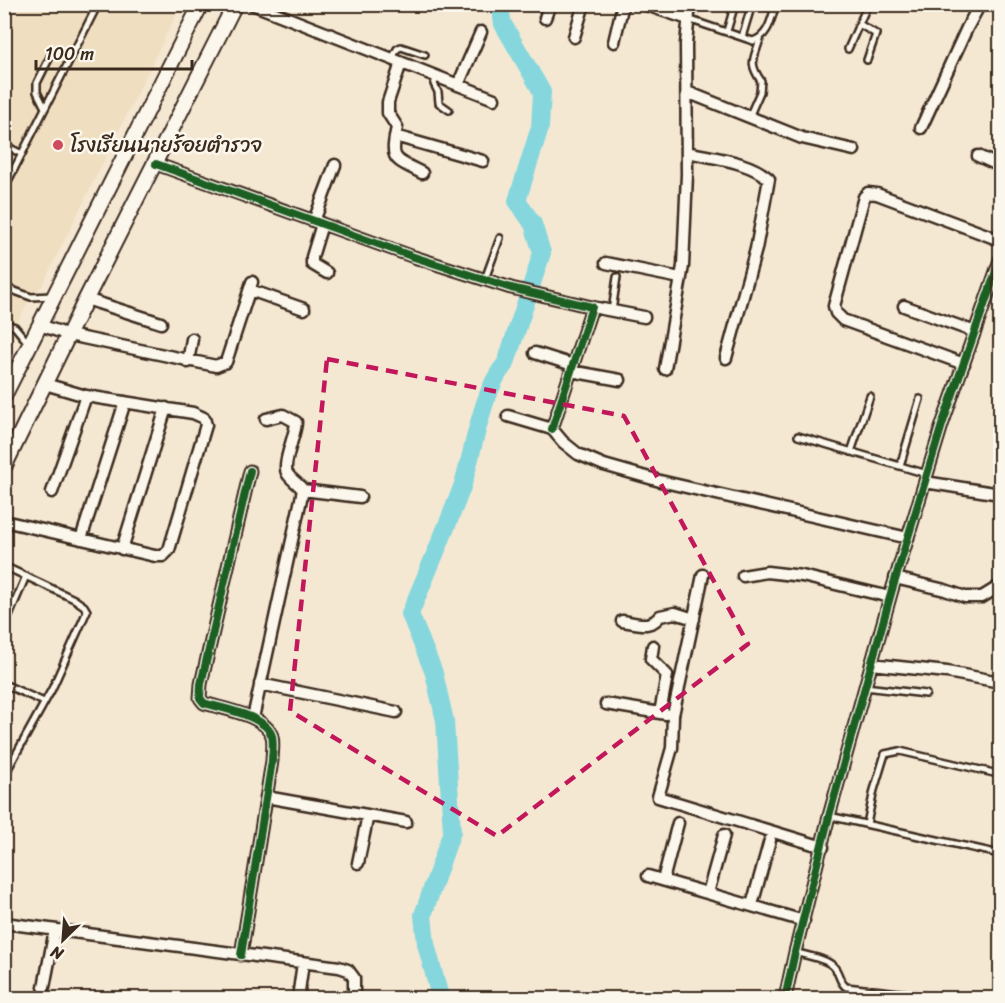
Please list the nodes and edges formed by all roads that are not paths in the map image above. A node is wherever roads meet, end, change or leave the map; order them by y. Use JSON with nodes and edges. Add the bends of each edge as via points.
{"nodes":[{"id":1,"x":84,"y":4,"type":"edge"},
{"id":2,"x":201,"y":4,"type":"edge"},
{"id":3,"x":235,"y":4,"type":"edge"},
{"id":4,"x":252,"y":4,"type":"edge"},
{"id":5,"x":550,"y":4,"type":"edge"},
{"id":6,"x":585,"y":4,"type":"edge"},
{"id":7,"x":623,"y":4,"type":"edge"},
{"id":8,"x":643,"y":4,"type":"edge"},
{"id":9,"x":690,"y":4,"type":"edge"},
{"id":10,"x":735,"y":4,"type":"edge"},
{"id":11,"x":753,"y":4,"type":"edge"},
{"id":12,"x":776,"y":4,"type":"edge"},
{"id":13,"x":868,"y":4,"type":"edge"},
{"id":14,"x":980,"y":4,"type":"edge"},
{"id":15,"x":97,"y":7,"type":"edge"},
{"id":16,"x":546,"y":18,"type":"dead end"},
{"id":17,"x":688,"y":19,"type":"junction"},
{"id":18,"x":859,"y":24,"type":"junction"},
{"id":19,"x":727,"y":31,"type":"junction"},
{"id":20,"x":481,"y":32,"type":"dead end"},
{"id":21,"x":573,"y":37,"type":"dead end"},
{"id":22,"x":742,"y":37,"type":"junction"},
{"id":23,"x":760,"y":39,"type":"junction"},
{"id":24,"x":614,"y":42,"type":"dead end"},
{"id":25,"x":848,"y":49,"type":"dead end"},
{"id":26,"x":74,"y":53,"type":"junction"},
{"id":27,"x":425,"y":55,"type":"dead end"},
{"id":28,"x":867,"y":60,"type":"dead end"},
{"id":29,"x":396,"y":61,"type":"junction"},
{"id":30,"x":436,"y":77,"type":"junction"},
{"id":31,"x":458,"y":85,"type":"junction"},
{"id":32,"x":687,"y":92,"type":"junction"},
{"id":33,"x":494,"y":99,"type":"dead end"},
{"id":34,"x":45,"y":108,"type":"junction"},
{"id":35,"x":448,"y":110,"type":"dead end"},
{"id":36,"x":748,"y":117,"type":"junction"},
{"id":37,"x":921,"y":128,"type":"dead end"},
{"id":38,"x":395,"y":136,"type":"junction"},
{"id":39,"x":4,"y":145,"type":"edge"},
{"id":40,"x":854,"y":150,"type":"dead end"},
{"id":41,"x":687,"y":152,"type":"junction"},
{"id":42,"x":22,"y":154,"type":"junction"},
{"id":43,"x":978,"y":156,"type":"dead end"},
{"id":44,"x":483,"y":161,"type":"dead end"},
{"id":45,"x":156,"y":164,"type":"junction"},
{"id":46,"x":335,"y":165,"type":"dead end"},
{"id":47,"x":1000,"y":166,"type":"edge"},
{"id":48,"x":4,"y":170,"type":"edge"},
{"id":49,"x":422,"y":173,"type":"dead end"},
{"id":50,"x":12,"y":174,"type":"junction"},
{"id":51,"x":4,"y":189,"type":"edge"},
{"id":52,"x":318,"y":223,"type":"junction"},
{"id":53,"x":500,"y":238,"type":"dead end"},
{"id":54,"x":1000,"y":240,"type":"edge"},
{"id":55,"x":1000,"y":260,"type":"edge"},
{"id":56,"x":606,"y":263,"type":"dead end"},
{"id":57,"x":327,"y":273,"type":"dead end"},
{"id":58,"x":617,"y":277,"type":"dead end"},
{"id":59,"x":680,"y":278,"type":"junction"},
{"id":60,"x":485,"y":280,"type":"junction"},
{"id":61,"x":4,"y":287,"type":"edge"},
{"id":62,"x":54,"y":296,"type":"junction"},
{"id":63,"x":86,"y":299,"type":"junction"},
{"id":64,"x":904,"y":306,"type":"dead end"},
{"id":65,"x":592,"y":307,"type":"junction"},
{"id":66,"x":304,"y":309,"type":"dead end"},
{"id":67,"x":612,"y":311,"type":"junction"},
{"id":68,"x":644,"y":317,"type":"dead end"},
{"id":69,"x":4,"y":323,"type":"edge"},
{"id":70,"x":161,"y":323,"type":"dead end"},
{"id":71,"x":40,"y":325,"type":"junction"},
{"id":72,"x":975,"y":332,"type":"junction"},
{"id":73,"x":69,"y":335,"type":"junction"},
{"id":74,"x":192,"y":339,"type":"dead end"},
{"id":75,"x":30,"y":345,"type":"junction"},
{"id":76,"x":535,"y":353,"type":"dead end"},
{"id":77,"x":726,"y":358,"type":"dead end"},
{"id":78,"x":188,"y":362,"type":"junction"},
{"id":79,"x":964,"y":364,"type":"junction"},
{"id":80,"x":572,"y":368,"type":"junction"},
{"id":81,"x":665,"y":369,"type":"dead end"},
{"id":82,"x":620,"y":380,"type":"dead end"},
{"id":83,"x":45,"y":384,"type":"junction"},
{"id":84,"x":4,"y":396,"type":"edge"},
{"id":85,"x":86,"y":396,"type":"junction"},
{"id":86,"x":870,"y":396,"type":"dead end"},
{"id":87,"x":920,"y":399,"type":"dead end"},
{"id":88,"x":125,"y":402,"type":"junction"},
{"id":89,"x":166,"y":408,"type":"junction"},
{"id":90,"x":508,"y":416,"type":"dead end"},
{"id":91,"x":266,"y":419,"type":"dead end"},
{"id":92,"x":552,"y":429,"type":"junction"},
{"id":93,"x":798,"y":436,"type":"dead end"},
{"id":94,"x":851,"y":452,"type":"junction"},
{"id":95,"x":4,"y":466,"type":"edge"},
{"id":96,"x":900,"y":466,"type":"junction"},
{"id":97,"x":250,"y":471,"type":"dead end"},
{"id":98,"x":926,"y":478,"type":"junction"},
{"id":99,"x":303,"y":490,"type":"junction"},
{"id":100,"x":52,"y":492,"type":"dead end"},
{"id":101,"x":1000,"y":494,"type":"edge"},
{"id":102,"x":360,"y":497,"type":"dead end"},
{"id":103,"x":4,"y":521,"type":"edge"},
{"id":104,"x":908,"y":538,"type":"junction"},
{"id":105,"x":81,"y":539,"type":"junction"},
{"id":106,"x":122,"y":549,"type":"junction"},
{"id":107,"x":4,"y":566,"type":"edge"},
{"id":108,"x":703,"y":575,"type":"dead end"},
{"id":109,"x":26,"y":576,"type":"junction"},
{"id":110,"x":743,"y":576,"type":"dead end"},
{"id":111,"x":896,"y":578,"type":"junction"},
{"id":112,"x":1000,"y":586,"type":"edge"},
{"id":113,"x":890,"y":597,"type":"junction"},
{"id":114,"x":694,"y":619,"type":"junction"},
{"id":115,"x":622,"y":621,"type":"dead end"},
{"id":116,"x":4,"y":628,"type":"edge"},
{"id":117,"x":653,"y":646,"type":"dead end"},
{"id":118,"x":871,"y":664,"type":"junction"},
{"id":119,"x":1000,"y":682,"type":"edge"},
{"id":120,"x":4,"y":684,"type":"edge"},
{"id":121,"x":260,"y":684,"type":"junction"},
{"id":122,"x":865,"y":687,"type":"junction"},
{"id":123,"x":927,"y":694,"type":"dead end"},
{"id":124,"x":44,"y":702,"type":"junction"},
{"id":125,"x":606,"y":704,"type":"dead end"},
{"id":126,"x":396,"y":712,"type":"dead end"},
{"id":127,"x":660,"y":713,"type":"junction"},
{"id":128,"x":673,"y":716,"type":"junction"},
{"id":129,"x":253,"y":718,"type":"junction"},
{"id":130,"x":998,"y":774,"type":"dead end"},
{"id":131,"x":4,"y":776,"type":"edge"},
{"id":132,"x":266,"y":797,"type":"junction"},
{"id":133,"x":368,"y":814,"type":"junction"},
{"id":134,"x":829,"y":816,"type":"junction"},
{"id":135,"x":406,"y":822,"type":"dead end"},
{"id":136,"x":678,"y":823,"type":"dead end"},
{"id":137,"x":867,"y":825,"type":"junction"},
{"id":138,"x":724,"y":835,"type":"dead end"},
{"id":139,"x":770,"y":840,"type":"dead end"},
{"id":140,"x":823,"y":847,"type":"junction"},
{"id":141,"x":1000,"y":855,"type":"edge"},
{"id":142,"x":358,"y":863,"type":"dead end"},
{"id":143,"x":648,"y":876,"type":"dead end"},
{"id":144,"x":663,"y":880,"type":"junction"},
{"id":145,"x":708,"y":893,"type":"junction"},
{"id":146,"x":752,"y":905,"type":"junction"},
{"id":147,"x":804,"y":921,"type":"junction"},
{"id":148,"x":4,"y":923,"type":"edge"},
{"id":149,"x":55,"y":930,"type":"junction"},
{"id":150,"x":795,"y":952,"type":"junction"},
{"id":151,"x":241,"y":955,"type":"junction"},
{"id":152,"x":303,"y":963,"type":"junction"},
{"id":153,"x":44,"y":987,"type":"dead end"},
{"id":154,"x":298,"y":999,"type":"edge"},
{"id":155,"x":354,"y":999,"type":"edge"},
{"id":156,"x":785,"y":999,"type":"edge"},
{"id":157,"x":945,"y":999,"type":"edge"}],
"edges":[{"from":1,"to":15,"type":"lane"},
{"from":2,"to":62,"type":"street"},
{"from":3,"to":45,"type":"street"},
{"from":4,"to":29,"type":"street"},
{"from":5,"to":16,"type":"street"},
{"from":6,"to":21,"type":"street"},
{"from":7,"to":24,"type":"street"},
{"from":8,"to":17,"type":"street"},
{"from":9,"to":17,"type":"street"},
{"from":10,"to":19,"type":"lane"},
{"from":11,"to":22,"type":"lane"},
{"from":12,"to":23,"type":"lane","via":[[767,31]]},
{"from":13,"to":18,"type":"lane"},
{"from":14,"to":37,"type":"street"},
{"from":15,"to":26,"type":"lane"},
{"from":17,"to":19,"type":"lane"},
{"from":17,"to":32,"type":"street"},
{"from":18,"to":25,"type":"lane"},
{"from":18,"to":28,"type":"lane","via":[[876,34]]},
{"from":19,"to":22,"type":"lane"},
{"from":20,"to":31,"type":"street"},
{"from":22,"to":23,"type":"lane"},
{"from":23,"to":36,"type":"lane","via":[[753,69],[761,81],[760,92]]},
{"from":26,"to":34,"type":"lane"},
{"from":26,"to":34,"type":"lane","via":[[55,53],[50,57],[37,83]]},
{"from":27,"to":29,"type":"lane","via":[[400,47]]},
{"from":29,"to":30,"type":"street"},
{"from":29,"to":38,"type":"street","via":[[388,102],[388,113],[397,127]]},
{"from":30,"to":31,"type":"street"},
{"from":30,"to":35,"type":"lane","via":[[439,103]]},
{"from":31,"to":33,"type":"street"},
{"from":32,"to":36,"type":"street"},
{"from":32,"to":41,"type":"street"},
{"from":34,"to":42,"type":"lane"},
{"from":36,"to":40,"type":"street","via":[[802,138]]},
{"from":38,"to":44,"type":"street"},
{"from":38,"to":49,"type":"street","via":[[394,156]]},
{"from":39,"to":42,"type":"lane"},
{"from":41,"to":59,"type":"street"},
{"from":41,"to":77,"type":"street","via":[[749,167],[769,179],[756,249]]},
{"from":42,"to":50,"type":"lane"},
{"from":43,"to":47,"type":"street"},
{"from":45,"to":52,"type":"street"},
{"from":45,"to":63,"type":"street"},
{"from":46,"to":52,"type":"street"},
{"from":48,"to":50,"type":"lane"},
{"from":50,"to":51,"type":"lane"},
{"from":52,"to":57,"type":"street","via":[[312,264]]},
{"from":52,"to":60,"type":"street"},
{"from":53,"to":60,"type":"lane"},
{"from":54,"to":79,"type":"street","via":[[877,194],[864,197],[838,288],[836,313],[843,320]]},
{"from":55,"to":72,"type":"street"},
{"from":56,"to":59,"type":"street"},
{"from":58,"to":67,"type":"lane"},
{"from":59,"to":81,"type":"street"},
{"from":60,"to":65,"type":"street"},
{"from":61,"to":62,"type":"lane","via":[[31,297]]},
{"from":62,"to":71,"type":"street"},
{"from":63,"to":70,"type":"street"},
{"from":63,"to":73,"type":"street"},
{"from":64,"to":72,"type":"street"},
{"from":65,"to":67,"type":"street"},
{"from":65,"to":80,"type":"street"},
{"from":66,"to":78,"type":"street","via":[[251,286],[226,362],[216,366]]},
{"from":67,"to":68,"type":"street"},
{"from":69,"to":75,"type":"lane","via":[[15,327]]},
{"from":71,"to":73,"type":"street"},
{"from":71,"to":75,"type":"street"},
{"from":72,"to":79,"type":"street"},
{"from":73,"to":78,"type":"street"},
{"from":73,"to":83,"type":"street"},
{"from":74,"to":78,"type":"street"},
{"from":75,"to":84,"type":"street"},
{"from":76,"to":80,"type":"street"},
{"from":79,"to":98,"type":"street"},
{"from":80,"to":82,"type":"street"},
{"from":80,"to":92,"type":"street"},
{"from":83,"to":85,"type":"street"},
{"from":83,"to":95,"type":"street"},
{"from":85,"to":88,"type":"street"},
{"from":85,"to":100,"type":"street"},
{"from":86,"to":94,"type":"lane"},
{"from":87,"to":96,"type":"lane"},
{"from":88,"to":89,"type":"street"},
{"from":88,"to":105,"type":"street"},
{"from":89,"to":106,"type":"street"},
{"from":89,"to":106,"type":"street","via":[[194,413],[204,418],[206,425],[170,550],[160,556]]},
{"from":90,"to":92,"type":"street"},
{"from":91,"to":99,"type":"street","via":[[283,415],[296,422],[286,467],[287,474]]},
{"from":92,"to":104,"type":"street","via":[[578,454],[604,465]]},
{"from":93,"to":94,"type":"lane"},
{"from":94,"to":96,"type":"lane"},
{"from":96,"to":98,"type":"lane"},
{"from":97,"to":129,"type":"street","via":[[200,698],[204,704]]},
{"from":98,"to":101,"type":"street"},
{"from":98,"to":104,"type":"street"},
{"from":99,"to":102,"type":"street"},
{"from":99,"to":121,"type":"street"},
{"from":103,"to":105,"type":"street"},
{"from":104,"to":111,"type":"street"},
{"from":105,"to":106,"type":"street"},
{"from":107,"to":109,"type":"lane"},
{"from":108,"to":114,"type":"street"},
{"from":109,"to":116,"type":"lane"},
{"from":109,"to":124,"type":"lane","via":[[75,598],[87,611]]},
{"from":110,"to":113,"type":"street","via":[[767,572],[802,576]]},
{"from":111,"to":112,"type":"street","via":[[965,597],[982,597]]},
{"from":111,"to":113,"type":"street"},
{"from":113,"to":118,"type":"street"},
{"from":114,"to":115,"type":"street","via":[[675,613],[642,625]]},
{"from":114,"to":128,"type":"street"},
{"from":117,"to":127,"type":"street","via":[[651,659],[667,675]]},
{"from":118,"to":119,"type":"street"},
{"from":118,"to":122,"type":"street"},
{"from":120,"to":124,"type":"lane"},
{"from":121,"to":126,"type":"street"},
{"from":121,"to":129,"type":"street"},
{"from":122,"to":123,"type":"lane"},
{"from":122,"to":134,"type":"street"},
{"from":124,"to":131,"type":"lane"},
{"from":125,"to":127,"type":"street"},
{"from":127,"to":128,"type":"street"},
{"from":128,"to":140,"type":"street","via":[[672,748],[659,799]]},
{"from":129,"to":132,"type":"street","via":[[272,736]]},
{"from":130,"to":137,"type":"lane","via":[[900,751],[885,754]]},
{"from":132,"to":133,"type":"street"},
{"from":132,"to":151,"type":"street"},
{"from":133,"to":135,"type":"street"},
{"from":133,"to":142,"type":"street"},
{"from":134,"to":137,"type":"lane"},
{"from":134,"to":140,"type":"street"},
{"from":136,"to":144,"type":"street"},
{"from":137,"to":141,"type":"lane"},
{"from":138,"to":145,"type":"street"},
{"from":139,"to":146,"type":"street"},
{"from":140,"to":147,"type":"street"},
{"from":143,"to":144,"type":"street"},
{"from":144,"to":145,"type":"street"},
{"from":145,"to":146,"type":"street"},
{"from":146,"to":147,"type":"street"},
{"from":147,"to":150,"type":"street"},
{"from":148,"to":149,"type":"street"},
{"from":149,"to":151,"type":"street"},
{"from":149,"to":153,"type":"street"},
{"from":150,"to":156,"type":"street"},
{"from":150,"to":157,"type":"lane","via":[[830,963],[846,987]]},
{"from":151,"to":152,"type":"street"},
{"from":152,"to":154,"type":"street"},
{"from":152,"to":155,"type":"street","via":[[348,970],[354,978]]}]}
